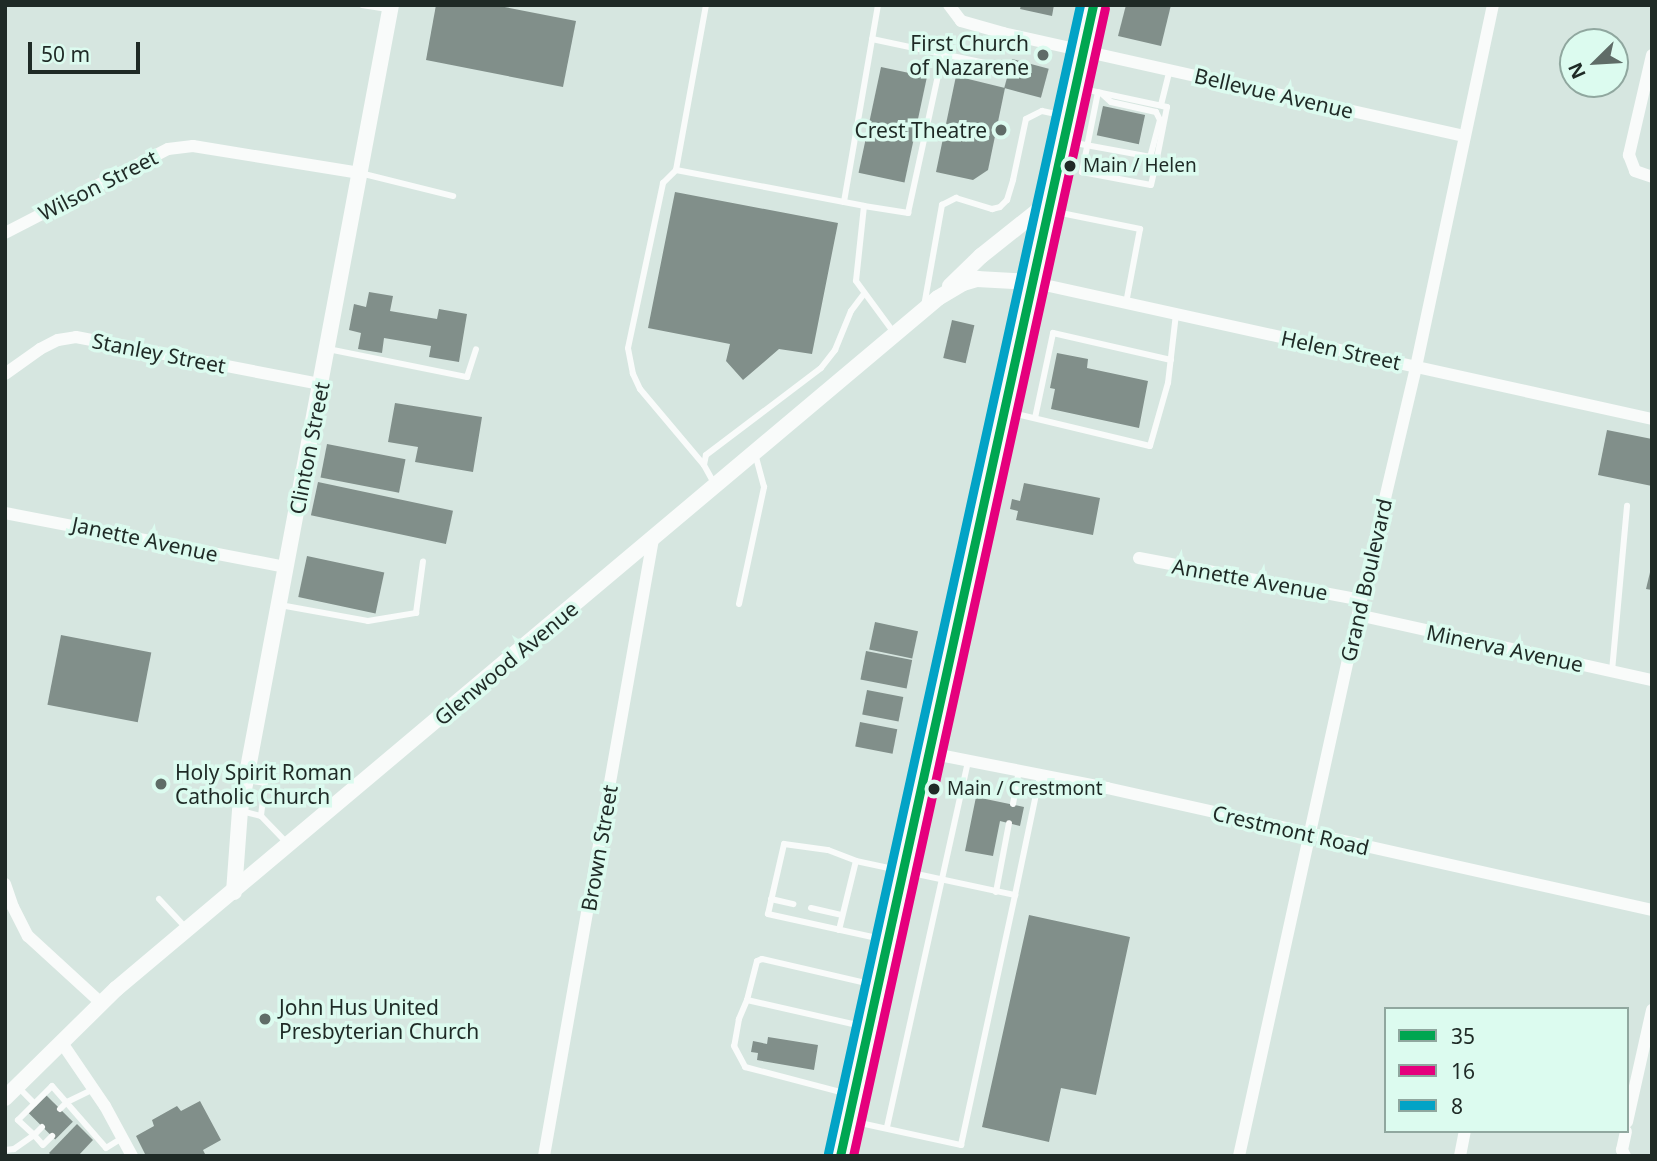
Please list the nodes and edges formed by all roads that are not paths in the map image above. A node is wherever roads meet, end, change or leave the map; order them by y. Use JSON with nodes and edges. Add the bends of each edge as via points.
{"nodes":[{"id":1,"x":362,"y":5,"type":"edge"},
{"id":2,"x":706,"y":5,"type":"edge"},
{"id":3,"x":878,"y":5,"type":"edge"},
{"id":4,"x":949,"y":5,"type":"edge"},
{"id":5,"x":1093,"y":5,"type":"edge"},
{"id":6,"x":1493,"y":5,"type":"edge"},
{"id":7,"x":391,"y":7,"type":"edge"},
{"id":8,"x":872,"y":39,"type":"junction"},
{"id":9,"x":1083,"y":49,"type":"junction"},
{"id":10,"x":943,"y":53,"type":"junction"},
{"id":11,"x":1652,"y":55,"type":"edge"},
{"id":12,"x":999,"y":66,"type":"dead end"},
{"id":13,"x":1170,"y":69,"type":"junction"},
{"id":14,"x":1075,"y":87,"type":"junction"},
{"id":15,"x":1099,"y":92,"type":"junction"},
{"id":16,"x":1161,"y":105,"type":"junction"},
{"id":17,"x":1068,"y":116,"type":"junction"},
{"id":18,"x":1465,"y":136,"type":"junction"},
{"id":19,"x":1062,"y":140,"type":"junction"},
{"id":20,"x":1088,"y":145,"type":"junction"},
{"id":21,"x":1154,"y":158,"type":"junction"},
{"id":22,"x":676,"y":170,"type":"junction"},
{"id":23,"x":360,"y":173,"type":"junction"},
{"id":24,"x":1652,"y":177,"type":"edge"},
{"id":25,"x":453,"y":196,"type":"dead end"},
{"id":26,"x":844,"y":202,"type":"junction"},
{"id":27,"x":864,"y":206,"type":"junction"},
{"id":28,"x":1048,"y":206,"type":"junction"},
{"id":29,"x":5,"y":233,"type":"edge"},
{"id":30,"x":1031,"y":282,"type":"junction"},
{"id":31,"x":864,"y":294,"type":"junction"},
{"id":32,"x":938,"y":298,"type":"junction"},
{"id":33,"x":1126,"y":303,"type":"junction"},
{"id":34,"x":923,"y":311,"type":"junction"},
{"id":35,"x":1176,"y":314,"type":"junction"},
{"id":36,"x":896,"y":334,"type":"junction"},
{"id":37,"x":328,"y":349,"type":"junction"},
{"id":38,"x":476,"y":349,"type":"dead end"},
{"id":39,"x":1171,"y":360,"type":"junction"},
{"id":40,"x":1416,"y":367,"type":"junction"},
{"id":41,"x":5,"y":374,"type":"edge"},
{"id":42,"x":321,"y":384,"type":"junction"},
{"id":43,"x":1003,"y":411,"type":"junction"},
{"id":44,"x":1035,"y":418,"type":"junction"},
{"id":45,"x":1652,"y":419,"type":"edge"},
{"id":46,"x":755,"y":453,"type":"junction"},
{"id":47,"x":704,"y":465,"type":"junction"},
{"id":48,"x":715,"y":487,"type":"junction"},
{"id":49,"x":1627,"y":506,"type":"dead end"},
{"id":50,"x":5,"y":513,"type":"edge"},
{"id":51,"x":653,"y":539,"type":"junction"},
{"id":52,"x":1139,"y":558,"type":"dead end"},
{"id":53,"x":423,"y":561,"type":"dead end"},
{"id":54,"x":285,"y":567,"type":"junction"},
{"id":55,"x":1361,"y":600,"type":"junction"},
{"id":56,"x":278,"y":604,"type":"junction"},
{"id":57,"x":739,"y":604,"type":"dead end"},
{"id":58,"x":1358,"y":615,"type":"junction"},
{"id":59,"x":1612,"y":671,"type":"junction"},
{"id":60,"x":1652,"y":680,"type":"edge"},
{"id":61,"x":929,"y":753,"type":"junction"},
{"id":62,"x":968,"y":761,"type":"junction"},
{"id":63,"x":1019,"y":771,"type":"junction"},
{"id":64,"x":1040,"y":775,"type":"junction"},
{"id":65,"x":246,"y":780,"type":"junction"},
{"id":66,"x":1013,"y":804,"type":"dead end"},
{"id":67,"x":240,"y":811,"type":"junction"},
{"id":68,"x":261,"y":816,"type":"junction"},
{"id":69,"x":1009,"y":823,"type":"dead end"},
{"id":70,"x":1310,"y":834,"type":"junction"},
{"id":71,"x":289,"y":845,"type":"junction"},
{"id":72,"x":856,"y":861,"type":"junction"},
{"id":73,"x":902,"y":870,"type":"junction"},
{"id":74,"x":942,"y":881,"type":"junction"},
{"id":75,"x":5,"y":884,"type":"edge"},
{"id":76,"x":234,"y":892,"type":"junction"},
{"id":77,"x":996,"y":892,"type":"junction"},
{"id":78,"x":1014,"y":895,"type":"junction"},
{"id":79,"x":159,"y":899,"type":"dead end"},
{"id":80,"x":771,"y":899,"type":"junction"},
{"id":81,"x":793,"y":904,"type":"dead end"},
{"id":82,"x":811,"y":908,"type":"dead end"},
{"id":83,"x":1652,"y":911,"type":"edge"},
{"id":84,"x":842,"y":915,"type":"junction"},
{"id":85,"x":187,"y":930,"type":"junction"},
{"id":86,"x":839,"y":930,"type":"junction"},
{"id":87,"x":887,"y":940,"type":"junction"},
{"id":88,"x":877,"y":985,"type":"junction"},
{"id":89,"x":747,"y":1000,"type":"junction"},
{"id":90,"x":101,"y":1003,"type":"junction"},
{"id":91,"x":1652,"y":1010,"type":"edge"},
{"id":92,"x":867,"y":1027,"type":"junction"},
{"id":93,"x":62,"y":1042,"type":"junction"},
{"id":94,"x":94,"y":1090,"type":"junction"},
{"id":95,"x":11,"y":1092,"type":"edge"},
{"id":96,"x":852,"y":1095,"type":"junction"},
{"id":97,"x":67,"y":1102,"type":"junction"},
{"id":98,"x":34,"y":1103,"type":"junction"},
{"id":99,"x":60,"y":1109,"type":"dead end"},
{"id":100,"x":76,"y":1111,"type":"junction"},
{"id":101,"x":1629,"y":1113,"type":"edge"},
{"id":102,"x":69,"y":1118,"type":"dead end"},
{"id":103,"x":847,"y":1120,"type":"junction"},
{"id":104,"x":42,"y":1126,"type":"dead end"},
{"id":105,"x":887,"y":1127,"type":"junction"},
{"id":106,"x":1465,"y":1133,"type":"edge"},
{"id":107,"x":1625,"y":1133,"type":"edge"},
{"id":108,"x":34,"y":1135,"type":"junction"},
{"id":109,"x":52,"y":1136,"type":"dead end"},
{"id":110,"x":123,"y":1138,"type":"junction"},
{"id":111,"x":5,"y":1150,"type":"edge"},
{"id":112,"x":14,"y":1152,"type":"edge"},
{"id":113,"x":1620,"y":1154,"type":"edge"},
{"id":114,"x":132,"y":1156,"type":"edge"},
{"id":115,"x":544,"y":1156,"type":"edge"},
{"id":116,"x":840,"y":1156,"type":"edge"},
{"id":117,"x":1239,"y":1156,"type":"edge"},
{"id":118,"x":1460,"y":1156,"type":"edge"}],
"edges":[{"from":1,"to":7,"type":"lane"},
{"from":2,"to":22,"type":"lane"},
{"from":3,"to":8,"type":"lane"},
{"from":4,"to":9,"type":"street","name":"Bellevue Avenue","via":[[961,22],[971,26]]},
{"from":5,"to":9,"type":"main road"},
{"from":6,"to":18,"type":"street","name":"Grand Boulevard"},
{"from":7,"to":23,"type":"street","name":"Clinton Street"},
{"from":8,"to":10,"type":"lane"},
{"from":8,"to":26,"type":"lane"},
{"from":9,"to":13,"type":"street","name":"Bellevue Avenue"},
{"from":9,"to":14,"type":"main road"},
{"from":10,"to":12,"type":"lane"},
{"from":10,"to":27,"type":"lane","via":[[908,213]]},
{"from":11,"to":24,"type":"street","via":[[1629,155],[1640,175]]},
{"from":13,"to":16,"type":"lane"},
{"from":13,"to":18,"type":"street","name":"Bellevue Avenue"},
{"from":14,"to":15,"type":"lane"},
{"from":14,"to":17,"type":"main road"},
{"from":15,"to":16,"type":"lane"},
{"from":15,"to":20,"type":"lane"},
{"from":15,"to":21,"type":"lane","via":[[1111,102],[1156,112],[1160,120]]},
{"from":16,"to":21,"type":"lane","via":[[1167,107]]},
{"from":17,"to":19,"type":"main road"},
{"from":17,"to":34,"type":"lane","via":[[1042,111],[1027,119],[1010,190],[1000,207],[992,209],[956,198],[942,205]]},
{"from":18,"to":40,"type":"street","name":"Grand Boulevard"},
{"from":19,"to":20,"type":"lane"},
{"from":19,"to":28,"type":"main road"},
{"from":20,"to":21,"type":"lane"},
{"from":20,"to":21,"type":"lane","via":[[1082,172],[1151,185]]},
{"from":22,"to":26,"type":"lane"},
{"from":22,"to":47,"type":"lane","via":[[663,183],[628,348],[640,389]]},
{"from":23,"to":25,"type":"lane"},
{"from":23,"to":29,"type":"street","name":"Wilson Street","via":[[193,146],[168,149]]},
{"from":23,"to":37,"type":"street","name":"Clinton Street"},
{"from":26,"to":27,"type":"lane"},
{"from":27,"to":31,"type":"lane","via":[[856,281]]},
{"from":28,"to":30,"type":"main road"},
{"from":28,"to":32,"type":"street","via":[[981,256]]},
{"from":28,"to":33,"type":"lane","via":[[1140,229]]},
{"from":30,"to":32,"type":"street","name":"Glenwood Avenue","via":[[977,279]]},
{"from":30,"to":33,"type":"street","name":"Helen Street"},
{"from":30,"to":43,"type":"main road"},
{"from":31,"to":36,"type":"lane"},
{"from":31,"to":47,"type":"lane","via":[[850,311],[835,350],[821,368],[717,445],[706,455]]},
{"from":32,"to":34,"type":"street","name":"Glenwood Avenue"},
{"from":33,"to":35,"type":"street","name":"Helen Street"},
{"from":34,"to":36,"type":"street","name":"Glenwood Avenue"},
{"from":35,"to":39,"type":"lane"},
{"from":35,"to":40,"type":"street","name":"Helen Street"},
{"from":36,"to":46,"type":"street","name":"Glenwood Avenue"},
{"from":37,"to":38,"type":"lane","via":[[467,377]]},
{"from":37,"to":42,"type":"street","name":"Clinton Street"},
{"from":39,"to":44,"type":"lane","via":[[1150,446]]},
{"from":39,"to":44,"type":"lane","via":[[1053,333]]},
{"from":40,"to":45,"type":"street","name":"Helen Street"},
{"from":40,"to":55,"type":"street","name":"Grand Boulevard"},
{"from":41,"to":42,"type":"street","name":"Stanley Street","via":[[40,349],[76,337]]},
{"from":42,"to":54,"type":"street","name":"Clinton Street"},
{"from":43,"to":44,"type":"lane"},
{"from":43,"to":61,"type":"main road"},
{"from":46,"to":48,"type":"street","name":"Glenwood Avenue"},
{"from":46,"to":57,"type":"lane","via":[[764,487]]},
{"from":47,"to":48,"type":"lane"},
{"from":48,"to":51,"type":"street","name":"Glenwood Avenue"},
{"from":49,"to":59,"type":"lane"},
{"from":50,"to":54,"type":"street","name":"Janette Avenue"},
{"from":51,"to":71,"type":"street","name":"Glenwood Avenue"},
{"from":51,"to":115,"type":"street","name":"Brown Street"},
{"from":52,"to":55,"type":"street","name":"Annette Avenue"},
{"from":53,"to":56,"type":"lane","via":[[416,613],[368,621]]},
{"from":54,"to":56,"type":"street","name":"Clinton Street"},
{"from":55,"to":58,"type":"street","name":"Grand Boulevard"},
{"from":56,"to":65,"type":"street","name":"Clinton Street"},
{"from":58,"to":59,"type":"street","name":"Minerva Avenue"},
{"from":58,"to":70,"type":"street","name":"Grand Boulevard"},
{"from":59,"to":60,"type":"street","name":"Minerva Avenue"},
{"from":61,"to":62,"type":"street","name":"Crestmont Road"},
{"from":61,"to":73,"type":"main road"},
{"from":62,"to":63,"type":"street","name":"Crestmont Road"},
{"from":62,"to":74,"type":"lane"},
{"from":63,"to":64,"type":"street","name":"Crestmont Road"},
{"from":63,"to":66,"type":"lane"},
{"from":64,"to":70,"type":"street","name":"Crestmont Road"},
{"from":64,"to":78,"type":"lane"},
{"from":65,"to":67,"type":"street","name":"Clinton Street"},
{"from":65,"to":68,"type":"lane","via":[[265,783]]},
{"from":67,"to":68,"type":"lane"},
{"from":67,"to":76,"type":"street","name":"Clinton Street"},
{"from":68,"to":71,"type":"lane"},
{"from":69,"to":77,"type":"lane"},
{"from":70,"to":83,"type":"street","name":"Crestmont Road"},
{"from":70,"to":117,"type":"street","name":"Grand Boulevard"},
{"from":71,"to":76,"type":"street","name":"Glenwood Avenue"},
{"from":72,"to":73,"type":"lane"},
{"from":72,"to":80,"type":"lane","via":[[828,850],[784,844]]},
{"from":72,"to":84,"type":"lane"},
{"from":73,"to":74,"type":"lane"},
{"from":73,"to":87,"type":"main road"},
{"from":74,"to":77,"type":"lane"},
{"from":74,"to":105,"type":"lane"},
{"from":75,"to":90,"type":"street","via":[[28,936]]},
{"from":76,"to":85,"type":"street","name":"Glenwood Avenue"},
{"from":77,"to":78,"type":"lane"},
{"from":78,"to":105,"type":"lane","via":[[961,1146]]},
{"from":79,"to":85,"type":"lane"},
{"from":80,"to":81,"type":"lane"},
{"from":80,"to":86,"type":"lane","via":[[768,914]]},
{"from":82,"to":84,"type":"lane"},
{"from":84,"to":86,"type":"lane"},
{"from":85,"to":90,"type":"street","name":"Glenwood Avenue"},
{"from":86,"to":87,"type":"lane"},
{"from":87,"to":88,"type":"main road"},
{"from":88,"to":89,"type":"lane","via":[[762,959],[757,961]]},
{"from":88,"to":92,"type":"main road"},
{"from":89,"to":92,"type":"lane"},
{"from":89,"to":96,"type":"lane","via":[[734,1046],[745,1067]]},
{"from":90,"to":93,"type":"street","name":"Glenwood Avenue"},
{"from":91,"to":101,"type":"street"},
{"from":92,"to":96,"type":"main road"},
{"from":93,"to":94,"type":"street"},
{"from":93,"to":95,"type":"street","name":"Glenwood Avenue"},
{"from":94,"to":97,"type":"lane"},
{"from":94,"to":110,"type":"street"},
{"from":95,"to":98,"type":"lane"},
{"from":96,"to":103,"type":"main road"},
{"from":97,"to":98,"type":"lane","via":[[52,1086]]},
{"from":97,"to":99,"type":"lane"},
{"from":97,"to":100,"type":"lane"},
{"from":98,"to":108,"type":"lane","via":[[18,1120]]},
{"from":100,"to":102,"type":"lane"},
{"from":100,"to":110,"type":"lane","via":[[106,1149]]},
{"from":103,"to":105,"type":"lane"},
{"from":103,"to":116,"type":"main road"},
{"from":104,"to":108,"type":"lane"},
{"from":106,"to":118,"type":"street"},
{"from":107,"to":113,"type":"street"},
{"from":108,"to":109,"type":"lane","via":[[43,1145]]},
{"from":108,"to":112,"type":"lane"},
{"from":110,"to":114,"type":"street"},
{"from":111,"to":112,"type":"lane"}]}
